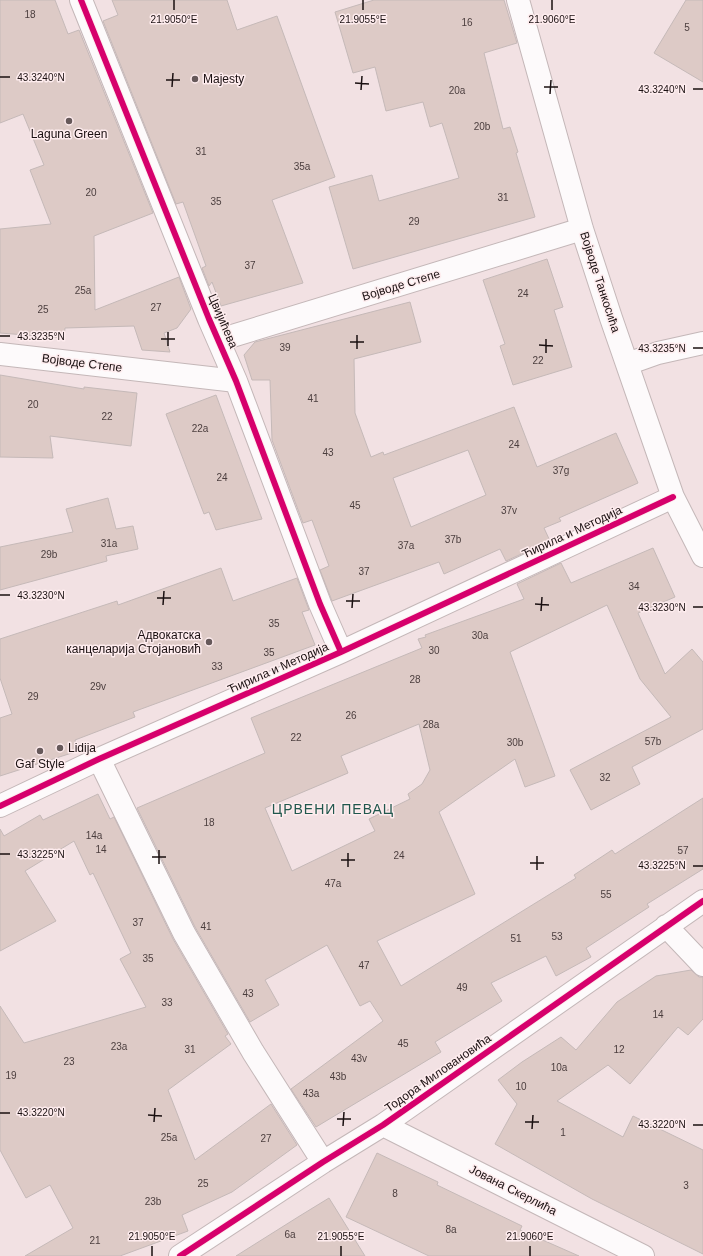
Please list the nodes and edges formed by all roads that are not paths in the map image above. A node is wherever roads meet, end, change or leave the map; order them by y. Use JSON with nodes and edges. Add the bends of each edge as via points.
{"nodes":[{"id":1,"x":81,"y":0,"type":"edge"},
{"id":2,"x":518,"y":0,"type":"edge"},
{"id":3,"x":582,"y":229,"type":"junction"},
{"id":4,"x":220,"y":340,"type":"junction"},
{"id":5,"x":703,"y":343,"type":"edge"},
{"id":6,"x":0,"y":354,"type":"edge"},
{"id":7,"x":627,"y":364,"type":"junction"},
{"id":8,"x":236,"y":381,"type":"junction"},
{"id":9,"x":674,"y":497,"type":"junction"},
{"id":10,"x":703,"y":556,"type":"edge"},
{"id":11,"x":341,"y":652,"type":"junction"},
{"id":12,"x":100,"y":759,"type":"junction"},
{"id":13,"x":0,"y":806,"type":"edge"},
{"id":14,"x":703,"y":901,"type":"edge"},
{"id":15,"x":666,"y":926,"type":"junction"},
{"id":16,"x":703,"y":965,"type":"edge"},
{"id":17,"x":383,"y":1125,"type":"junction"},
{"id":18,"x":323,"y":1162,"type":"junction"},
{"id":19,"x":180,"y":1256,"type":"edge"},
{"id":20,"x":643,"y":1256,"type":"edge"}],
"edges":[{"from":1,"to":4,"type":"street","name":"Цвијићева","via":[[209,319]]},
{"from":2,"to":3,"type":"street","name":"Војводе Танкосића"},
{"from":3,"to":4,"type":"street","name":"Војводе Степе"},
{"from":3,"to":7,"type":"street","name":"Војводе Танкосића"},
{"from":4,"to":8,"type":"street","name":"Цвијићева"},
{"from":5,"to":7,"type":"street","via":[[658,353]]},
{"from":6,"to":8,"type":"street","name":"Војводе Степе"},
{"from":7,"to":9,"type":"street","name":"Војводе Танкосића"},
{"from":8,"to":11,"type":"street","name":"Цвијићева","via":[[320,604]]},
{"from":9,"to":10,"type":"street","name":"Војводе Танкосића"},
{"from":9,"to":11,"type":"street","name":"Ћирила и Методија"},
{"from":11,"to":12,"type":"street","name":"Ћирила и Методија"},
{"from":12,"to":13,"type":"street","name":"Ћирила и Методија"},
{"from":12,"to":18,"type":"street","via":[[184,933],[253,1052]]},
{"from":14,"to":15,"type":"street","name":"Тодора Миловановића"},
{"from":15,"to":16,"type":"street"},
{"from":15,"to":17,"type":"street","name":"Тодора Миловановића"},
{"from":17,"to":18,"type":"street","name":"Тодора Миловановића"},
{"from":17,"to":20,"type":"street","name":"Јована Скерлића"},
{"from":18,"to":19,"type":"street","name":"Тодора Миловановића"}]}
